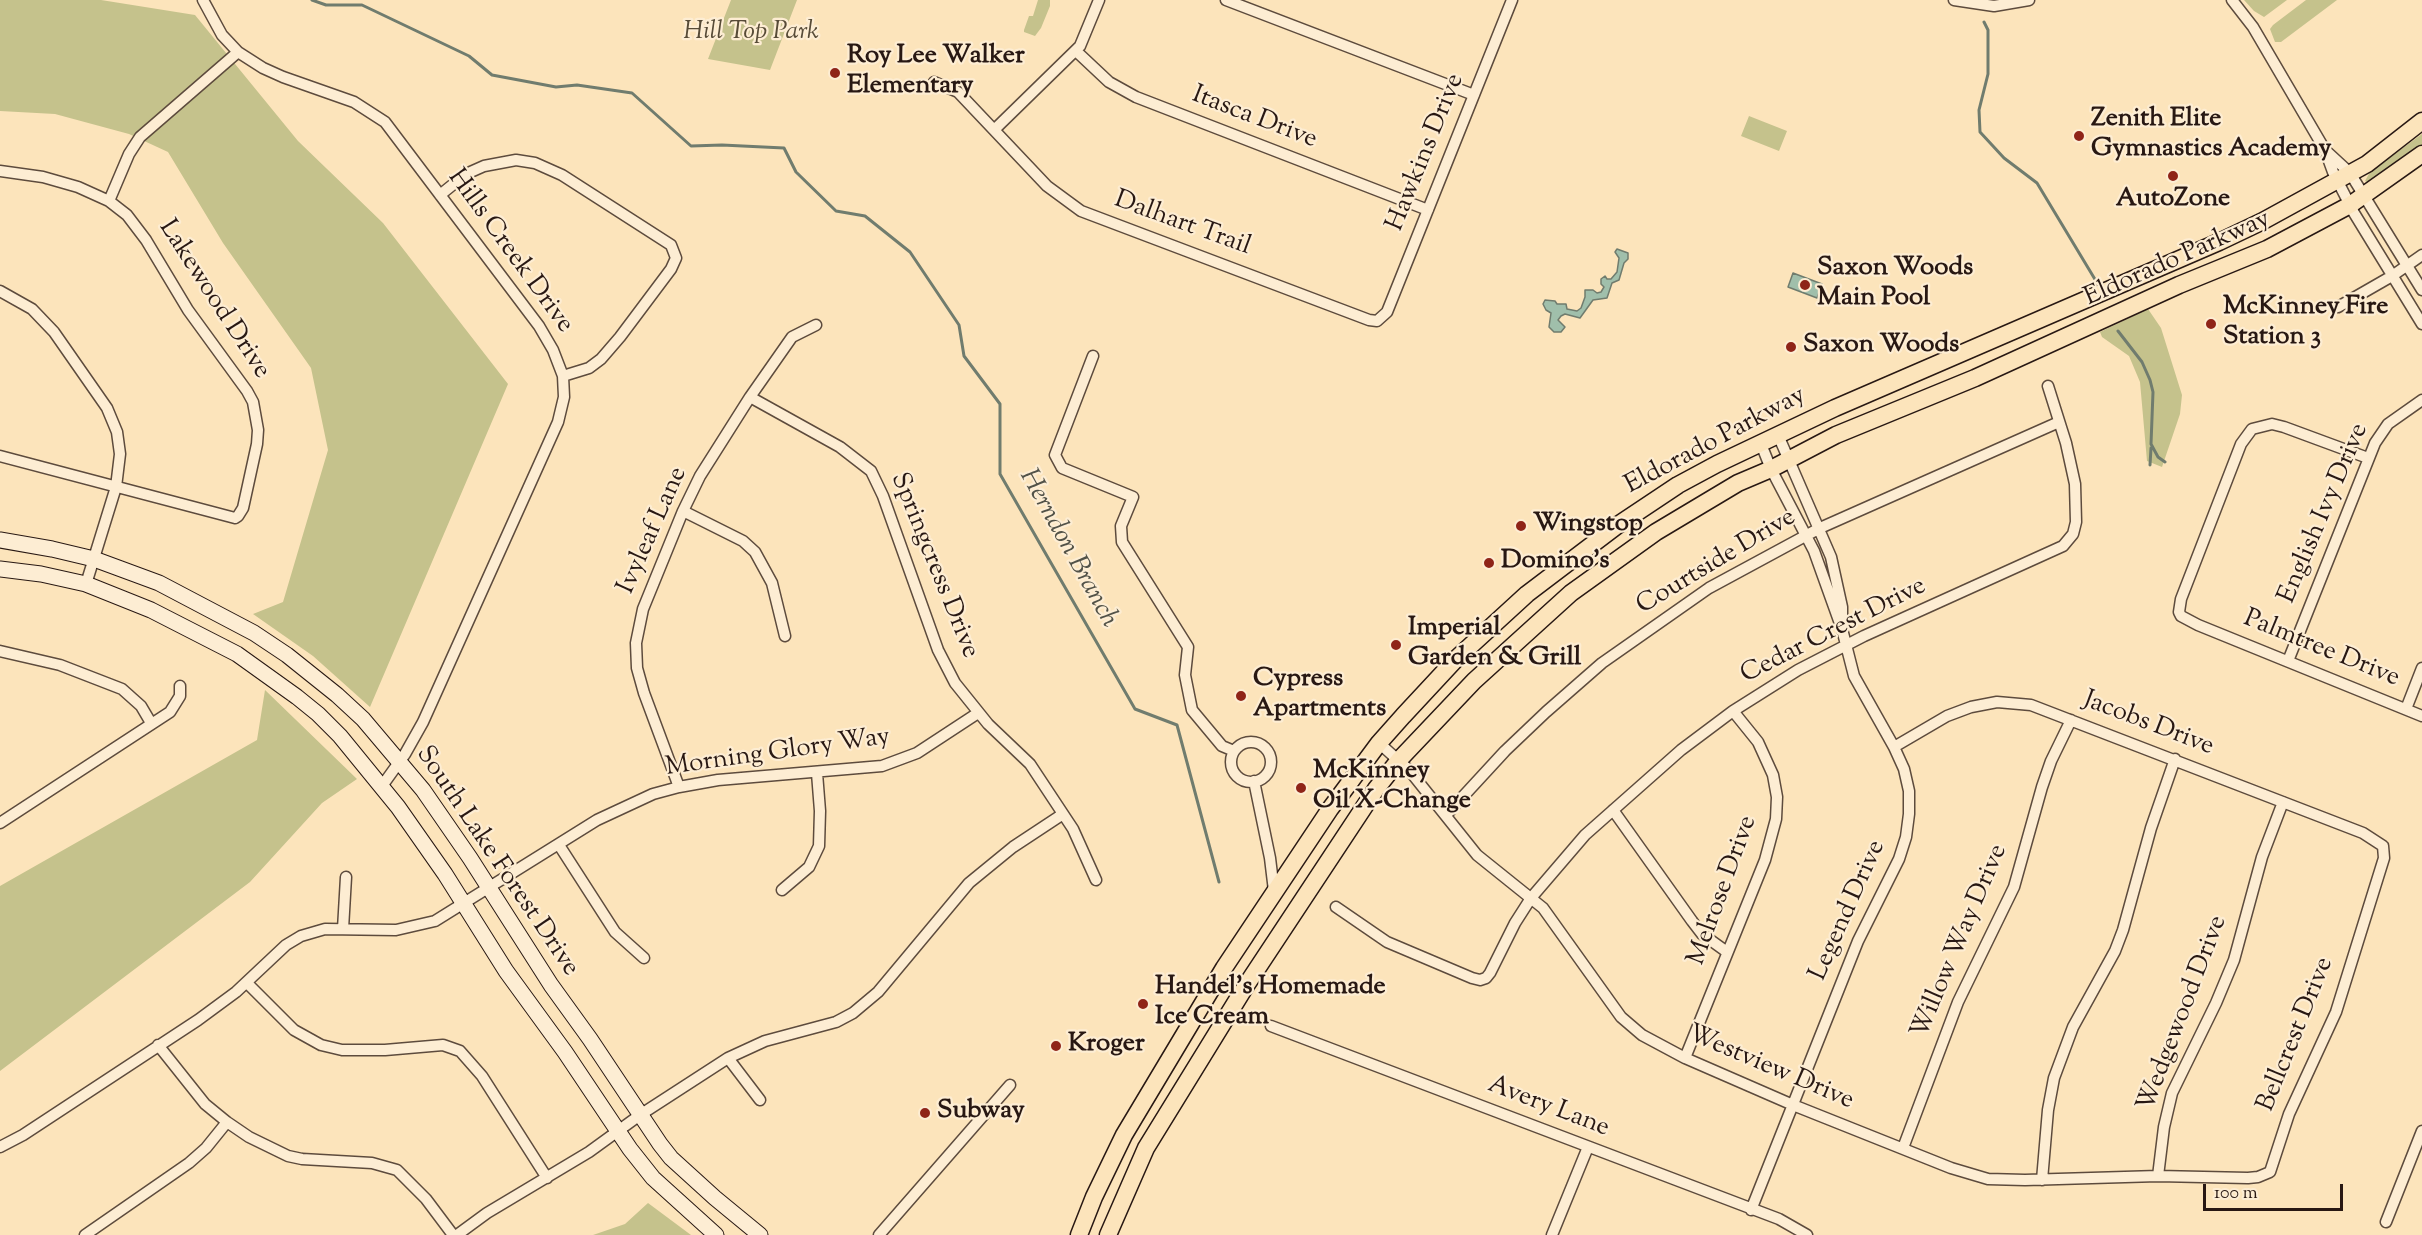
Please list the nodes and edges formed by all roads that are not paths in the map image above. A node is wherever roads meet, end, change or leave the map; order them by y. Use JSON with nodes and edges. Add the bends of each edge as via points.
{"nodes":[{"id":1,"x":203,"y":0,"type":"edge"},
{"id":2,"x":1100,"y":0,"type":"edge"},
{"id":3,"x":1226,"y":0,"type":"edge"},
{"id":4,"x":1512,"y":0,"type":"edge"},
{"id":5,"x":1954,"y":0,"type":"edge"},
{"id":6,"x":2029,"y":0,"type":"edge"},
{"id":7,"x":2232,"y":0,"type":"edge"},
{"id":8,"x":1076,"y":51,"type":"junction"},
{"id":9,"x":238,"y":52,"type":"junction"},
{"id":10,"x":934,"y":82,"type":"dead end"},
{"id":11,"x":1474,"y":95,"type":"junction"},
{"id":12,"x":2422,"y":121,"type":"edge"},
{"id":13,"x":994,"y":130,"type":"junction"},
{"id":14,"x":2422,"y":154,"type":"edge"},
{"id":15,"x":0,"y":171,"type":"edge"},
{"id":16,"x":2344,"y":177,"type":"junction"},
{"id":17,"x":440,"y":195,"type":"junction"},
{"id":18,"x":109,"y":201,"type":"junction"},
{"id":19,"x":2356,"y":201,"type":"junction"},
{"id":20,"x":1428,"y":210,"type":"junction"},
{"id":21,"x":2219,"y":242,"type":"junction"},
{"id":22,"x":2422,"y":255,"type":"edge"},
{"id":23,"x":2228,"y":265,"type":"junction"},
{"id":24,"x":2408,"y":265,"type":"junction"},
{"id":25,"x":2392,"y":276,"type":"junction"},
{"id":26,"x":2422,"y":290,"type":"edge"},
{"id":27,"x":0,"y":291,"type":"edge"},
{"id":28,"x":2338,"y":307,"type":"dead end"},
{"id":29,"x":1379,"y":320,"type":"joint"},
{"id":30,"x":816,"y":324,"type":"dead end"},
{"id":31,"x":2422,"y":324,"type":"edge"},
{"id":32,"x":1094,"y":356,"type":"dead end"},
{"id":33,"x":563,"y":376,"type":"junction"},
{"id":34,"x":2048,"y":386,"type":"dead end"},
{"id":35,"x":750,"y":398,"type":"junction"},
{"id":36,"x":2422,"y":400,"type":"edge"},
{"id":37,"x":2059,"y":422,"type":"junction"},
{"id":38,"x":1778,"y":435,"type":"junction"},
{"id":39,"x":1761,"y":444,"type":"junction"},
{"id":40,"x":0,"y":456,"type":"edge"},
{"id":41,"x":2368,"y":458,"type":"junction"},
{"id":42,"x":1787,"y":460,"type":"junction"},
{"id":43,"x":1771,"y":469,"type":"junction"},
{"id":44,"x":116,"y":487,"type":"junction"},
{"id":45,"x":683,"y":511,"type":"junction"},
{"id":46,"x":1820,"y":528,"type":"junction"},
{"id":47,"x":1806,"y":536,"type":"junction"},
{"id":48,"x":0,"y":540,"type":"edge"},
{"id":49,"x":1585,"y":549,"type":"junction"},
{"id":50,"x":94,"y":559,"type":"junction"},
{"id":51,"x":0,"y":569,"type":"edge"},
{"id":52,"x":86,"y":584,"type":"junction"},
{"id":53,"x":1548,"y":614,"type":"junction"},
{"id":54,"x":1842,"y":629,"type":"junction"},
{"id":55,"x":785,"y":636,"type":"dead end"},
{"id":56,"x":1846,"y":645,"type":"junction"},
{"id":57,"x":0,"y":651,"type":"edge"},
{"id":58,"x":2288,"y":661,"type":"junction"},
{"id":59,"x":2422,"y":668,"type":"edge"},
{"id":60,"x":180,"y":686,"type":"dead end"},
{"id":61,"x":2406,"y":710,"type":"junction"},
{"id":62,"x":1733,"y":711,"type":"junction"},
{"id":63,"x":978,"y":713,"type":"junction"},
{"id":64,"x":2422,"y":716,"type":"edge"},
{"id":65,"x":2071,"y":720,"type":"junction"},
{"id":66,"x":151,"y":723,"type":"junction"},
{"id":67,"x":1379,"y":743,"type":"junction"},
{"id":68,"x":1894,"y":747,"type":"junction"},
{"id":69,"x":1234,"y":751,"type":"junction"},
{"id":70,"x":2175,"y":759,"type":"junction"},
{"id":71,"x":1399,"y":760,"type":"junction"},
{"id":72,"x":400,"y":762,"type":"junction"},
{"id":73,"x":817,"y":773,"type":"junction"},
{"id":74,"x":1254,"y":781,"type":"junction"},
{"id":75,"x":382,"y":786,"type":"junction"},
{"id":76,"x":679,"y":787,"type":"junction"},
{"id":77,"x":2283,"y":802,"type":"junction"},
{"id":78,"x":1612,"y":810,"type":"junction"},
{"id":79,"x":1063,"y":814,"type":"junction"},
{"id":80,"x":1446,"y":815,"type":"junction"},
{"id":81,"x":0,"y":823,"type":"edge"},
{"id":82,"x":559,"y":845,"type":"junction"},
{"id":83,"x":2383,"y":846,"type":"joint"},
{"id":84,"x":1270,"y":858,"type":"junction"},
{"id":85,"x":1292,"y":865,"type":"junction"},
{"id":86,"x":346,"y":877,"type":"dead end"},
{"id":87,"x":1096,"y":880,"type":"dead end"},
{"id":88,"x":489,"y":888,"type":"junction"},
{"id":89,"x":782,"y":890,"type":"dead end"},
{"id":90,"x":1274,"y":891,"type":"junction"},
{"id":91,"x":1531,"y":898,"type":"junction"},
{"id":92,"x":464,"y":905,"type":"junction"},
{"id":93,"x":1336,"y":907,"type":"dead end"},
{"id":94,"x":343,"y":929,"type":"junction"},
{"id":95,"x":1727,"y":952,"type":"junction"},
{"id":96,"x":644,"y":958,"type":"dead end"},
{"id":97,"x":1224,"y":968,"type":"junction"},
{"id":98,"x":247,"y":982,"type":"junction"},
{"id":99,"x":1247,"y":984,"type":"junction"},
{"id":100,"x":1271,"y":1026,"type":"dead end"},
{"id":101,"x":158,"y":1046,"type":"junction"},
{"id":102,"x":728,"y":1058,"type":"junction"},
{"id":103,"x":1685,"y":1058,"type":"junction"},
{"id":104,"x":1010,"y":1085,"type":"dead end"},
{"id":105,"x":760,"y":1100,"type":"dead end"},
{"id":106,"x":1793,"y":1105,"type":"junction"},
{"id":107,"x":640,"y":1115,"type":"junction"},
{"id":108,"x":226,"y":1122,"type":"junction"},
{"id":109,"x":618,"y":1131,"type":"junction"},
{"id":110,"x":2422,"y":1131,"type":"edge"},
{"id":111,"x":1124,"y":1135,"type":"junction"},
{"id":112,"x":0,"y":1147,"type":"edge"},
{"id":113,"x":1588,"y":1147,"type":"junction"},
{"id":114,"x":1146,"y":1148,"type":"junction"},
{"id":115,"x":1903,"y":1149,"type":"junction"},
{"id":116,"x":2270,"y":1172,"type":"joint"},
{"id":117,"x":2158,"y":1176,"type":"junction"},
{"id":118,"x":547,"y":1178,"type":"junction"},
{"id":119,"x":2042,"y":1180,"type":"junction"},
{"id":120,"x":1751,"y":1210,"type":"junction"},
{"id":121,"x":2386,"y":1222,"type":"dead end"},
{"id":122,"x":85,"y":1235,"type":"edge"},
{"id":123,"x":455,"y":1235,"type":"edge"},
{"id":124,"x":716,"y":1235,"type":"edge"},
{"id":125,"x":760,"y":1235,"type":"edge"},
{"id":126,"x":879,"y":1235,"type":"edge"},
{"id":127,"x":1079,"y":1235,"type":"edge"},
{"id":128,"x":1108,"y":1235,"type":"edge"},
{"id":129,"x":1552,"y":1235,"type":"edge"},
{"id":130,"x":1807,"y":1235,"type":"edge"}],
"edges":[{"from":1,"to":9,"type":"street","name":"Hills Creek Drive","via":[[222,35]]},
{"from":2,"to":8,"type":"street"},
{"from":3,"to":11,"type":"street"},
{"from":4,"to":11,"type":"street","name":"Hawkins Drive"},
{"from":5,"to":6,"type":"street","via":[[1994,6]]},
{"from":7,"to":16,"type":"street","via":[[2253,27]]},
{"from":8,"to":13,"type":"street"},
{"from":8,"to":20,"type":"street","name":"Itasca Drive","via":[[1109,82],[1136,97]]},
{"from":9,"to":17,"type":"street","name":"Hills Creek Drive","via":[[263,68],[354,102],[379,117]]},
{"from":9,"to":18,"type":"street","via":[[140,137]]},
{"from":10,"to":13,"type":"street","name":"Dalhart Trail","via":[[958,92]]},
{"from":11,"to":20,"type":"street","name":"Hawkins Drive"},
{"from":12,"to":16,"type":"main road","name":"Eldorado Parkway"},
{"from":13,"to":29,"type":"street","name":"Dalhart Trail","via":[[1053,191],[1087,213],[1369,320]]},
{"from":14,"to":19,"type":"main road","name":"Eldorado Parkway"},
{"from":15,"to":18,"type":"street","name":"Lakewood Drive","via":[[44,177]]},
{"from":16,"to":19,"type":"street"},
{"from":16,"to":21,"type":"main road","name":"Eldorado Parkway"},
{"from":17,"to":33,"type":"street","name":"Hills Creek Drive","via":[[539,326],[554,350]]},
{"from":17,"to":33,"type":"street","via":[[466,174],[484,166],[516,160],[535,163],[562,175],[671,245],[676,258],[671,269],[620,337],[589,368]]},
{"from":18,"to":44,"type":"street","name":"Lakewood Drive","via":[[137,226],[182,301],[247,391],[258,430],[243,508],[235,518]]},
{"from":19,"to":23,"type":"main road","name":"Eldorado Parkway","via":[[2296,235]]},
{"from":19,"to":24,"type":"street"},
{"from":19,"to":25,"type":"street"},
{"from":20,"to":29,"type":"street","name":"Hawkins Drive","via":[[1387,312]]},
{"from":21,"to":23,"type":"main road"},
{"from":21,"to":38,"type":"main road","name":"Eldorado Parkway"},
{"from":22,"to":24,"type":"street"},
{"from":23,"to":42,"type":"main road","name":"Eldorado Parkway","via":[[1975,378],[1836,435]]},
{"from":24,"to":25,"type":"street"},
{"from":24,"to":26,"type":"street"},
{"from":25,"to":28,"type":"street"},
{"from":25,"to":31,"type":"street"},
{"from":27,"to":44,"type":"street","via":[[42,318],[107,408],[119,443]]},
{"from":30,"to":35,"type":"street","name":"Ivyleaf Lane","via":[[792,337]]},
{"from":32,"to":69,"type":"street","via":[[1055,454],[1062,468],[1133,497],[1121,526],[1122,542],[1188,647],[1185,675],[1192,710],[1222,746]]},
{"from":33,"to":72,"type":"street","name":"Hills Creek Drive","via":[[564,397],[558,422],[423,722]]},
{"from":34,"to":37,"type":"street","name":"Cedar Crest Drive"},
{"from":35,"to":45,"type":"street","name":"Ivyleaf Lane","via":[[700,476]]},
{"from":35,"to":63,"type":"street","name":"Springcress Drive","via":[[840,447],[871,471],[938,650],[955,683]]},
{"from":36,"to":41,"type":"street","name":"English Ivy Drive","via":[[2388,424]]},
{"from":37,"to":46,"type":"street","name":"Courtside Drive"},
{"from":37,"to":56,"type":"street","name":"Cedar Crest Drive","via":[[2075,484],[2076,522],[2073,534],[2063,546]]},
{"from":38,"to":39,"type":"main road","name":"Eldorado Parkway"},
{"from":38,"to":42,"type":"street","name":"Legend Drive"},
{"from":39,"to":43,"type":"street","name":"Legend Drive"},
{"from":39,"to":49,"type":"main road","name":"Eldorado Parkway","via":[[1678,485]]},
{"from":40,"to":44,"type":"street","name":"Lakewood Drive"},
{"from":41,"to":58,"type":"street","name":"English Ivy Drive"},
{"from":41,"to":58,"type":"street","name":"Palmtree Drive","via":[[2272,424],[2252,429],[2241,444],[2179,612],[2203,627]]},
{"from":42,"to":43,"type":"main road","name":"Eldorado Parkway"},
{"from":42,"to":46,"type":"street","name":"Legend Drive"},
{"from":43,"to":47,"type":"street","name":"Legend Drive"},
{"from":43,"to":53,"type":"main road","name":"Eldorado Parkway","via":[[1738,483],[1656,532]]},
{"from":44,"to":50,"type":"street"},
{"from":45,"to":55,"type":"street","via":[[743,541],[755,552],[772,583]]},
{"from":45,"to":76,"type":"street","name":"Ivyleaf Lane","via":[[643,609],[636,643],[644,693]]},
{"from":46,"to":47,"type":"street","name":"Courtside Drive"},
{"from":46,"to":54,"type":"street","name":"Legend Drive","via":[[1837,580]]},
{"from":47,"to":54,"type":"street","name":"Legend Drive"},
{"from":47,"to":80,"type":"street","name":"Courtside Drive","via":[[1709,588],[1602,663],[1505,751]]},
{"from":48,"to":50,"type":"main road","name":"South Lake Forest Drive"},
{"from":49,"to":53,"type":"main road","via":[[1592,564],[1588,573],[1552,605]]},
{"from":49,"to":67,"type":"main road","name":"Eldorado Parkway","via":[[1496,621]]},
{"from":50,"to":52,"type":"street"},
{"from":50,"to":72,"type":"main road","name":"South Lake Forest Drive","via":[[159,583],[254,633],[337,695]]},
{"from":51,"to":52,"type":"main road","name":"South Lake Forest Drive"},
{"from":52,"to":75,"type":"main road","name":"South Lake Forest Drive","via":[[151,610],[237,654],[318,714]]},
{"from":53,"to":71,"type":"main road","name":"Eldorado Parkway","via":[[1474,681]]},
{"from":54,"to":56,"type":"street","name":"Legend Drive"},
{"from":56,"to":62,"type":"street","name":"Cedar Crest Drive"},
{"from":56,"to":68,"type":"street","name":"Legend Drive","via":[[1854,676]]},
{"from":57,"to":66,"type":"street","via":[[60,665],[122,689],[141,706]]},
{"from":58,"to":61,"type":"street","name":"Palmtree Drive"},
{"from":59,"to":61,"type":"street"},
{"from":60,"to":66,"type":"street","via":[[177,705]]},
{"from":61,"to":64,"type":"street","name":"Palmtree Drive"},
{"from":62,"to":78,"type":"street","name":"Cedar Crest Drive"},
{"from":62,"to":95,"type":"street","name":"Melrose Drive","via":[[1765,755],[1777,797],[1768,850]]},
{"from":63,"to":73,"type":"street","name":"Morning Glory Way","via":[[903,760]]},
{"from":63,"to":79,"type":"street","name":"Springcress Drive","via":[[1022,754]]},
{"from":65,"to":68,"type":"street","name":"Jacobs Drive","via":[[2031,705],[1986,704],[1947,716]]},
{"from":65,"to":70,"type":"street","name":"Jacobs Drive"},
{"from":65,"to":115,"type":"street","name":"Willow Way Drive","via":[[2042,787],[2014,887],[1958,1002]]},
{"from":66,"to":81,"type":"street"},
{"from":67,"to":71,"type":"street","name":"Westview Drive"},
{"from":67,"to":85,"type":"main road","name":"Eldorado Parkway"},
{"from":68,"to":106,"type":"street","name":"Legend Drive","via":[[1909,791],[1906,837],[1858,941]]},
{"from":69,"to":74,"type":"street","via":[[1233,770],[1242,779]]},
{"from":69,"to":74,"type":"street","via":[[1251,742],[1268,751],[1269,770]]},
{"from":70,"to":77,"type":"street","name":"Jacobs Drive"},
{"from":70,"to":119,"type":"street","via":[[2123,930],[2073,1027],[2054,1078]]},
{"from":71,"to":80,"type":"street","name":"Westview Drive"},
{"from":71,"to":99,"type":"main road","name":"Eldorado Parkway"},
{"from":72,"to":75,"type":"street","name":"Hills Creek Drive"},
{"from":72,"to":88,"type":"main road","name":"South Lake Forest Drive"},
{"from":73,"to":76,"type":"street","name":"Morning Glory Way"},
{"from":73,"to":89,"type":"street","via":[[819,846],[809,867]]},
{"from":74,"to":84,"type":"street"},
{"from":75,"to":92,"type":"main road","name":"South Lake Forest Drive"},
{"from":76,"to":82,"type":"street","name":"Morning Glory Way","via":[[597,820]]},
{"from":77,"to":83,"type":"street","name":"Jacobs Drive","via":[[2363,833]]},
{"from":77,"to":117,"type":"street","name":"Wedgewood Drive","via":[[2262,857],[2234,960],[2172,1093]]},
{"from":78,"to":91,"type":"street","name":"Cedar Crest Drive"},
{"from":78,"to":95,"type":"street","via":[[1702,934]]},
{"from":79,"to":87,"type":"street","name":"Springcress Drive"},
{"from":79,"to":102,"type":"street","via":[[969,883],[865,1004],[836,1022],[765,1041]]},
{"from":80,"to":91,"type":"street","name":"Westview Drive","via":[[1477,855]]},
{"from":82,"to":88,"type":"street","name":"Morning Glory Way"},
{"from":82,"to":96,"type":"street","via":[[615,932]]},
{"from":83,"to":116,"type":"street","name":"Bellcrest Drive","via":[[2384,858],[2339,1002],[2289,1114]]},
{"from":84,"to":85,"type":"street"},
{"from":84,"to":90,"type":"street"},
{"from":85,"to":90,"type":"main road","name":"Eldorado Parkway"},
{"from":86,"to":94,"type":"street"},
{"from":88,"to":92,"type":"street","name":"Morning Glory Way"},
{"from":88,"to":107,"type":"main road","name":"South Lake Forest Drive"},
{"from":90,"to":97,"type":"main road","name":"Eldorado Parkway"},
{"from":91,"to":93,"type":"street","name":"Cedar Crest Drive","via":[[1490,974],[1480,980],[1387,942]]},
{"from":91,"to":103,"type":"street","name":"Westview Drive","via":[[1555,923],[1621,1017],[1642,1035]]},
{"from":92,"to":94,"type":"street","name":"Morning Glory Way","via":[[435,921],[410,928]]},
{"from":92,"to":109,"type":"main road","name":"South Lake Forest Drive"},
{"from":94,"to":98,"type":"street","name":"Morning Glory Way","via":[[301,936],[281,949]]},
{"from":95,"to":103,"type":"street","name":"Melrose Drive"},
{"from":97,"to":99,"type":"main road"},
{"from":97,"to":111,"type":"main road","name":"Eldorado Parkway"},
{"from":98,"to":101,"type":"street","name":"Morning Glory Way"},
{"from":98,"to":118,"type":"street","via":[[294,1030],[321,1045],[342,1050],[443,1045],[460,1051],[483,1076]]},
{"from":99,"to":114,"type":"main road","name":"Eldorado Parkway"},
{"from":100,"to":113,"type":"street","name":"Avery Lane"},
{"from":101,"to":108,"type":"street","via":[[192,1090]]},
{"from":101,"to":112,"type":"street","name":"Morning Glory Way"},
{"from":102,"to":105,"type":"street"},
{"from":102,"to":107,"type":"street"},
{"from":103,"to":106,"type":"street","name":"Westview Drive"},
{"from":104,"to":126,"type":"street"},
{"from":106,"to":115,"type":"street","name":"Westview Drive"},
{"from":106,"to":120,"type":"street","name":"Legend Drive"},
{"from":107,"to":109,"type":"street"},
{"from":107,"to":125,"type":"main road","name":"South Lake Forest Drive","via":[[672,1158]]},
{"from":108,"to":122,"type":"street","via":[[189,1163]]},
{"from":108,"to":123,"type":"street","via":[[288,1156],[372,1163],[397,1170]]},
{"from":109,"to":118,"type":"street"},
{"from":109,"to":124,"type":"main road","name":"South Lake Forest Drive","via":[[652,1178]]},
{"from":110,"to":121,"type":"street"},
{"from":111,"to":114,"type":"main road"},
{"from":111,"to":127,"type":"main road","name":"Eldorado Parkway"},
{"from":113,"to":120,"type":"street","name":"Avery Lane"},
{"from":113,"to":129,"type":"street"},
{"from":114,"to":128,"type":"main road","name":"Eldorado Parkway"},
{"from":115,"to":119,"type":"street","name":"Westview Drive","via":[[1976,1176]]},
{"from":116,"to":117,"type":"street","name":"Westview Drive","via":[[2248,1178]]},
{"from":117,"to":119,"type":"street","name":"Westview Drive"},
{"from":118,"to":123,"type":"street"},
{"from":120,"to":130,"type":"street","name":"Avery Lane","via":[[1779,1219]]}]}
